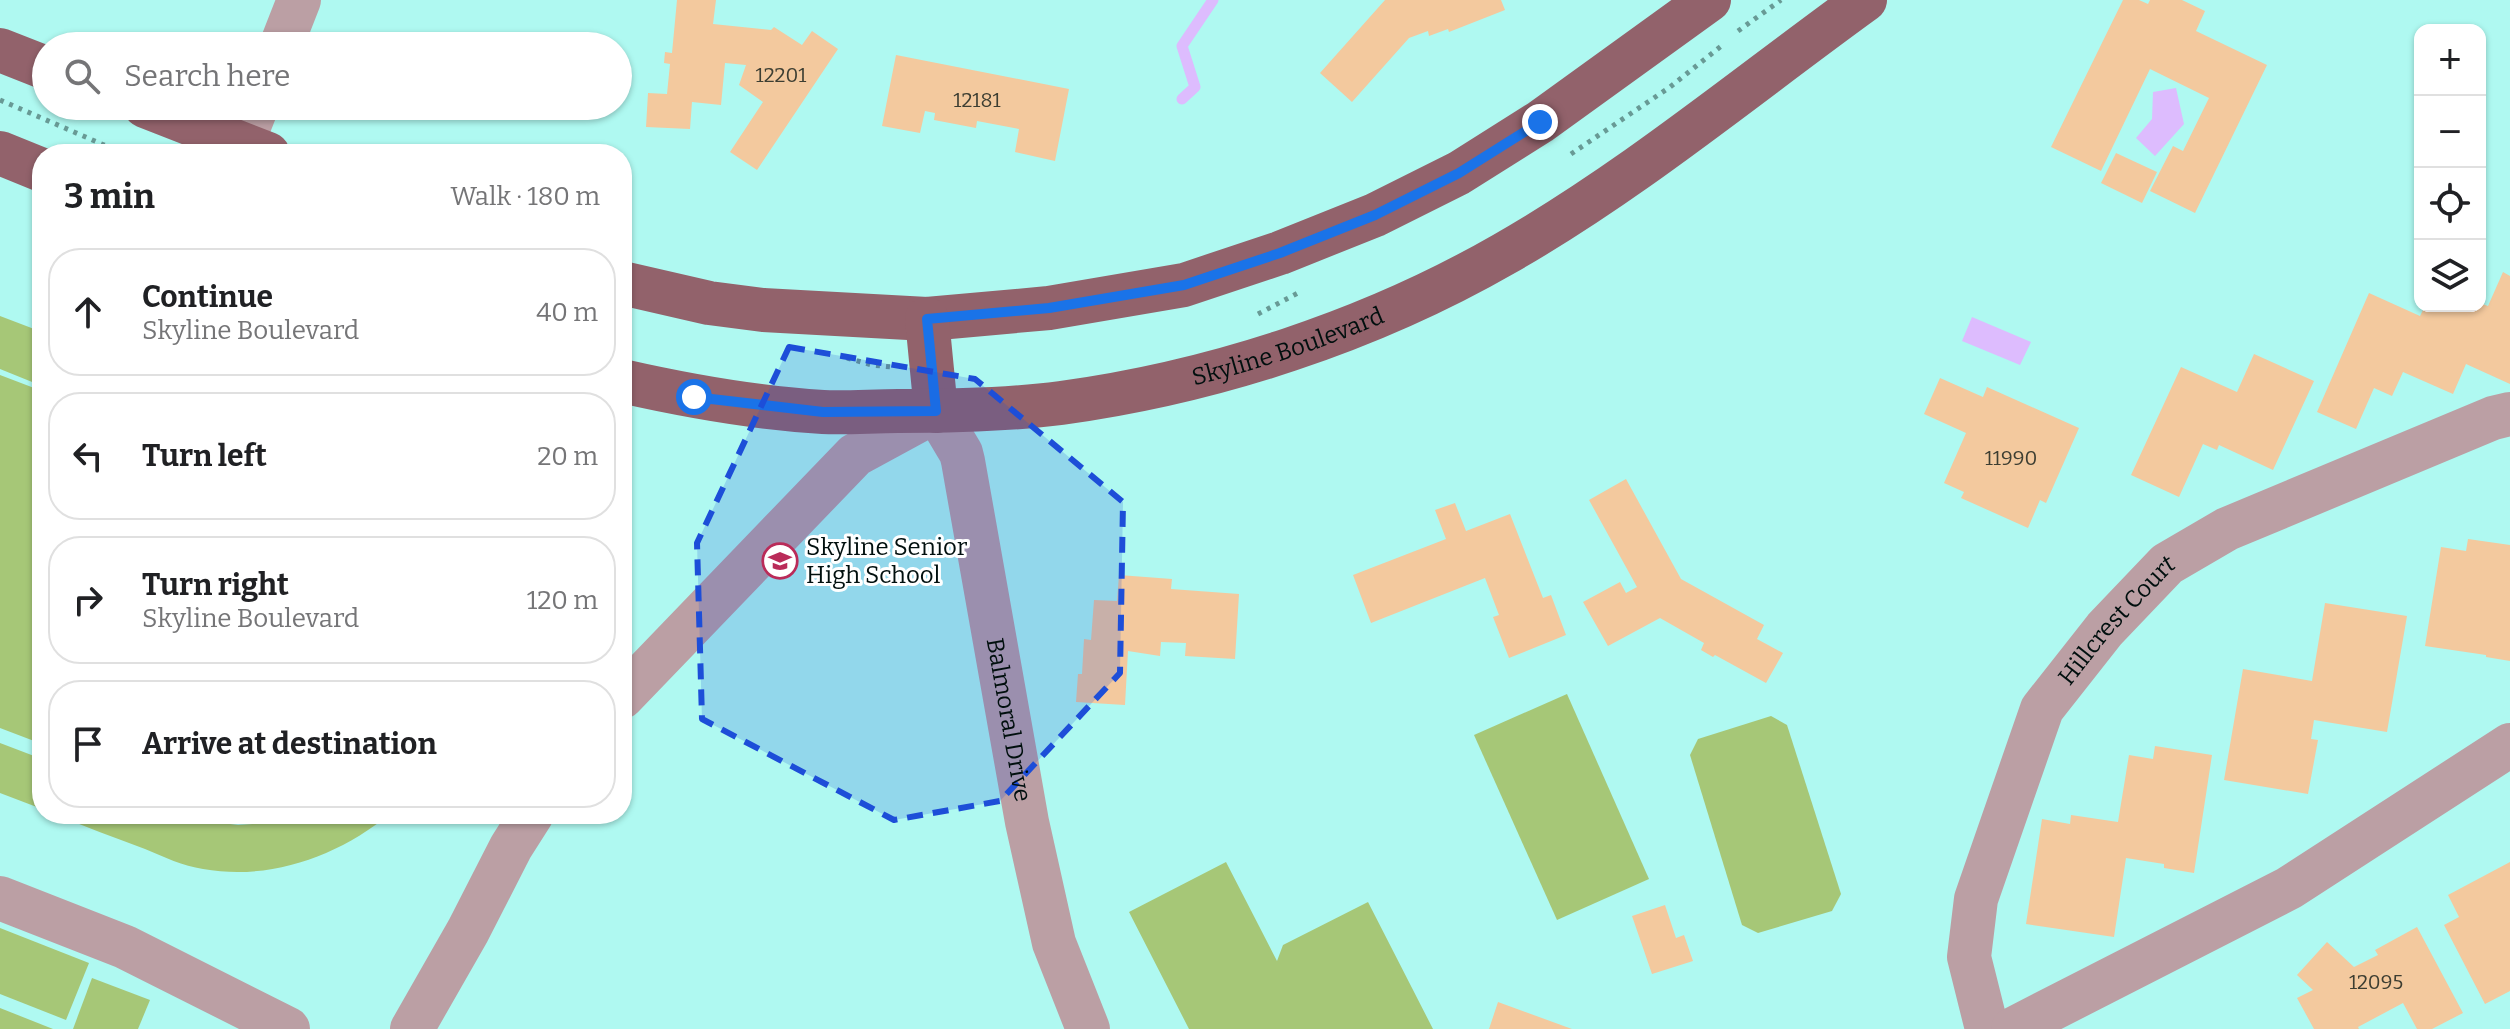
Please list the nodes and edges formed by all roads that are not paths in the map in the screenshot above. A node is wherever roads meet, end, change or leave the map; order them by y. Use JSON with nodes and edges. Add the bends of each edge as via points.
{"nodes":[{"id":1,"x":299,"y":0,"type":"edge"},
{"id":2,"x":1709,"y":0,"type":"edge"},
{"id":3,"x":1865,"y":0,"type":"edge"},
{"id":4,"x":286,"y":32,"type":"edge"},
{"id":5,"x":0,"y":50,"type":"edge"},
{"id":6,"x":32,"y":63,"type":"edge"},
{"id":7,"x":198,"y":120,"type":"edge"},
{"id":8,"x":255,"y":135,"type":"edge"},
{"id":9,"x":0,"y":153,"type":"edge"},
{"id":10,"x":32,"y":166,"type":"edge"},
{"id":11,"x":632,"y":285,"type":"edge"},
{"id":12,"x":927,"y":319,"type":"junction"},
{"id":13,"x":632,"y":383,"type":"edge"},
{"id":14,"x":936,"y":411,"type":"junction"},
{"id":15,"x":2510,"y":414,"type":"edge"},
{"id":16,"x":632,"y":687,"type":"edge"},
{"id":17,"x":2510,"y":745,"type":"edge"},
{"id":18,"x":526,"y":824,"type":"edge"},
{"id":19,"x":0,"y":898,"type":"edge"},
{"id":20,"x":288,"y":1029,"type":"edge"},
{"id":21,"x":412,"y":1029,"type":"edge"},
{"id":22,"x":1088,"y":1029,"type":"edge"},
{"id":23,"x":1987,"y":1029,"type":"edge"},
{"id":24,"x":2013,"y":1029,"type":"edge"}],
"edges":[{"from":1,"to":4,"type":"street"},
{"from":2,"to":12,"type":"main road","via":[[1540,122],[1459,173],[1375,215],[1184,285],[1049,308]]},
{"from":3,"to":14,"type":"main road","name":"Skyline Boulevard","via":[[1585,204],[1503,255],[1413,300],[1325,337],[1154,387],[1059,403]]},
{"from":5,"to":6,"type":"main road"},
{"from":7,"to":8,"type":"main road"},
{"from":9,"to":10,"type":"main road"},
{"from":11,"to":12,"type":"main road","via":[[763,310]]},
{"from":12,"to":14,"type":"main road"},
{"from":13,"to":14,"type":"main road","name":"Skyline Boulevard","via":[[694,397],[823,412]]},
{"from":14,"to":16,"type":"street","via":[[855,455]]},
{"from":14,"to":22,"type":"street","name":"Balmoral Drive","via":[[963,461],[1027,822],[1054,943]]},
{"from":15,"to":23,"type":"street","name":"Hillcrest Court","via":[[2227,529],[2167,564],[2105,629],[2042,709],[1976,899],[1969,957]]},
{"from":17,"to":24,"type":"street","via":[[2289,888]]},
{"from":18,"to":21,"type":"street"},
{"from":19,"to":20,"type":"street","via":[[125,947]]}]}
